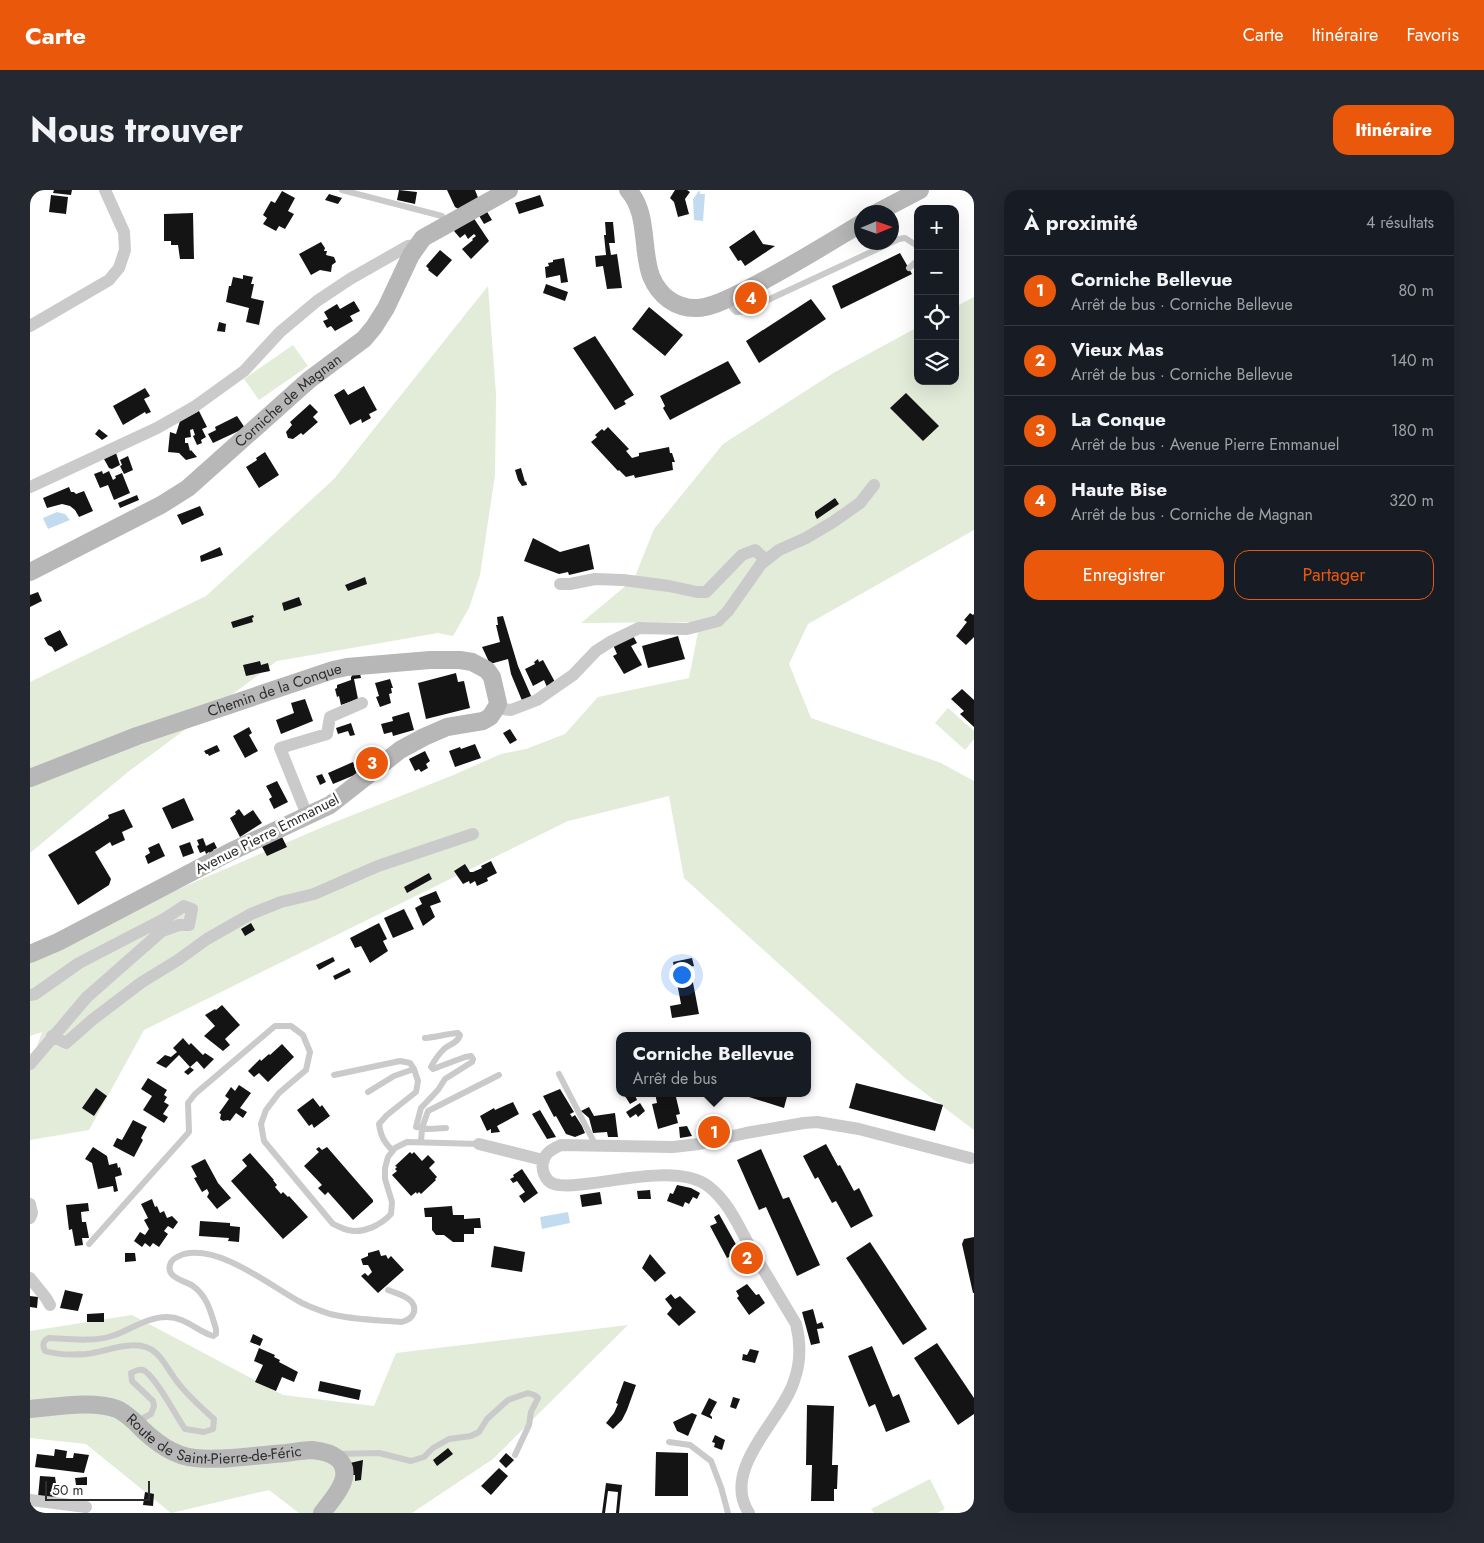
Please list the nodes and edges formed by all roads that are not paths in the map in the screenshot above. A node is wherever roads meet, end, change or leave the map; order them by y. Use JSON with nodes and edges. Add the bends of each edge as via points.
{"nodes":[{"id":1,"x":105,"y":190,"type":"edge"},
{"id":2,"x":342,"y":190,"type":"edge"},
{"id":3,"x":509,"y":190,"type":"edge"},
{"id":4,"x":628,"y":190,"type":"edge"},
{"id":5,"x":920,"y":190,"type":"edge"},
{"id":6,"x":891,"y":205,"type":"edge"},
{"id":7,"x":446,"y":225,"type":"junction"},
{"id":8,"x":854,"y":227,"type":"edge"},
{"id":9,"x":914,"y":244,"type":"edge"},
{"id":10,"x":417,"y":245,"type":"junction"},
{"id":11,"x":914,"y":264,"type":"edge"},
{"id":12,"x":909,"y":268,"type":"dead end"},
{"id":13,"x":728,"y":298,"type":"junction"},
{"id":14,"x":30,"y":326,"type":"edge"},
{"id":15,"x":874,"y":485,"type":"dead end"},
{"id":16,"x":30,"y":487,"type":"edge"},
{"id":17,"x":766,"y":560,"type":"junction"},
{"id":18,"x":30,"y":572,"type":"edge"},
{"id":19,"x":560,"y":584,"type":"dead end"},
{"id":20,"x":362,"y":704,"type":"dead end"},
{"id":21,"x":496,"y":708,"type":"junction"},
{"id":22,"x":30,"y":778,"type":"edge"},
{"id":23,"x":307,"y":815,"type":"junction"},
{"id":24,"x":473,"y":834,"type":"dead end"},
{"id":25,"x":30,"y":954,"type":"edge"},
{"id":26,"x":30,"y":995,"type":"edge"},
{"id":27,"x":52,"y":1036,"type":"junction"},
{"id":28,"x":425,"y":1038,"type":"dead end"},
{"id":29,"x":33,"y":1058,"type":"edge"},
{"id":30,"x":414,"y":1069,"type":"junction"},
{"id":31,"x":559,"y":1074,"type":"dead end"},
{"id":32,"x":334,"y":1075,"type":"dead end"},
{"id":33,"x":498,"y":1075,"type":"dead end"},
{"id":34,"x":368,"y":1092,"type":"dead end"},
{"id":35,"x":422,"y":1128,"type":"junction"},
{"id":36,"x":446,"y":1128,"type":"dead end"},
{"id":37,"x":421,"y":1142,"type":"junction"},
{"id":38,"x":479,"y":1144,"type":"joint"},
{"id":39,"x":597,"y":1147,"type":"junction"},
{"id":40,"x":393,"y":1151,"type":"junction"},
{"id":41,"x":970,"y":1158,"type":"dead end"},
{"id":42,"x":544,"y":1160,"type":"junction"},
{"id":43,"x":30,"y":1204,"type":"edge"},
{"id":44,"x":30,"y":1218,"type":"edge"},
{"id":45,"x":89,"y":1244,"type":"dead end"},
{"id":46,"x":30,"y":1278,"type":"edge"},
{"id":47,"x":388,"y":1290,"type":"dead end"},
{"id":48,"x":50,"y":1305,"type":"dead end"},
{"id":49,"x":30,"y":1409,"type":"edge"},
{"id":50,"x":135,"y":1423,"type":"junction"},
{"id":51,"x":669,"y":1442,"type":"dead end"},
{"id":52,"x":330,"y":1454,"type":"junction"},
{"id":53,"x":515,"y":1455,"type":"dead end"},
{"id":54,"x":30,"y":1500,"type":"edge"},
{"id":55,"x":86,"y":1507,"type":"dead end"},
{"id":56,"x":322,"y":1513,"type":"edge"},
{"id":57,"x":728,"y":1513,"type":"edge"},
{"id":58,"x":749,"y":1513,"type":"edge"}],
"edges":[{"from":1,"to":14,"type":"street","via":[[124,232],[125,250],[119,268],[109,280]]},
{"from":2,"to":7,"type":"lane","via":[[442,216]]},
{"from":3,"to":7,"type":"street","name":"Corniche de Magnan"},
{"from":4,"to":13,"type":"street","via":[[638,204],[651,275],[665,298],[677,305],[698,308]]},
{"from":5,"to":6,"type":"street"},
{"from":7,"to":10,"type":"street","name":"Corniche de Magnan"},
{"from":8,"to":13,"type":"street","via":[[772,277]]},
{"from":9,"to":13,"type":"lane","via":[[905,238],[899,239],[750,311],[736,312]]},
{"from":10,"to":16,"type":"street","via":[[408,246],[317,301],[280,332],[244,371],[194,406],[148,432]]},
{"from":10,"to":18,"type":"street","name":"Corniche de Magnan","via":[[386,308],[364,339],[309,380],[188,488],[162,505]]},
{"from":11,"to":12,"type":"lane"},
{"from":15,"to":17,"type":"street","via":[[860,503],[833,522]]},
{"from":17,"to":19,"type":"street","via":[[755,550],[742,554],[706,592],[623,580],[595,579]]},
{"from":17,"to":21,"type":"street","via":[[718,621],[687,629],[639,628],[596,651],[573,675],[537,700],[510,710]]},
{"from":20,"to":23,"type":"street","via":[[330,717],[327,734],[280,748]]},
{"from":21,"to":22,"type":"street","name":"Chemin de la Conque","via":[[492,677],[487,670],[472,662],[430,660],[347,667],[146,733]]},
{"from":21,"to":23,"type":"street","name":"Avenue Pierre Emmanuel","via":[[483,721],[447,727],[400,750],[330,805]]},
{"from":23,"to":25,"type":"street","name":"Avenue Pierre Emmanuel"},
{"from":24,"to":27,"type":"street","via":[[378,866],[314,894],[251,914],[142,982],[66,1043]]},
{"from":26,"to":27,"type":"street","via":[[79,963],[184,906],[192,909],[189,924],[162,931],[87,997]]},
{"from":27,"to":29,"type":"street"},
{"from":28,"to":35,"type":"lane","via":[[460,1035],[459,1040],[444,1049],[433,1063],[431,1067],[434,1069],[464,1057],[473,1059],[445,1079],[421,1108],[416,1127]]},
{"from":30,"to":32,"type":"lane","via":[[410,1063],[400,1061]]},
{"from":30,"to":34,"type":"lane","via":[[394,1076]]},
{"from":30,"to":40,"type":"lane","via":[[418,1081],[416,1092],[379,1124],[384,1142]]},
{"from":31,"to":39,"type":"lane"},
{"from":33,"to":35,"type":"lane","via":[[428,1111]]},
{"from":35,"to":36,"type":"lane"},
{"from":35,"to":37,"type":"lane"},
{"from":37,"to":38,"type":"lane"},
{"from":37,"to":40,"type":"lane","via":[[407,1142]]},
{"from":38,"to":42,"type":"street"},
{"from":39,"to":41,"type":"street","via":[[673,1147],[817,1122],[859,1129]]},
{"from":39,"to":42,"type":"street","via":[[561,1145],[548,1152]]},
{"from":40,"to":45,"type":"lane","via":[[385,1168],[392,1202],[391,1214],[383,1222],[366,1229],[349,1231],[333,1224],[264,1141],[260,1124],[266,1110],[306,1070],[310,1052],[303,1036],[291,1026],[275,1026],[195,1094],[188,1103],[189,1132]]},
{"from":42,"to":58,"type":"street","via":[[544,1175],[548,1182],[564,1186],[659,1175],[692,1178],[707,1185],[734,1216],[796,1324],[799,1338],[794,1382],[742,1476],[742,1494]]},
{"from":43,"to":44,"type":"street"},
{"from":46,"to":48,"type":"street"},
{"from":47,"to":50,"type":"lane","via":[[414,1303],[412,1317],[402,1322],[330,1314],[303,1304],[220,1258],[188,1253],[179,1256],[172,1260],[170,1273],[202,1294],[216,1329],[213,1336],[184,1320],[168,1317],[151,1319],[110,1337],[84,1340],[49,1338],[43,1343],[44,1351],[74,1355],[133,1345],[146,1347],[156,1353],[184,1391],[214,1419],[213,1429],[204,1432],[185,1428],[152,1377],[138,1370],[131,1373],[132,1381],[153,1401],[154,1406],[151,1414]]},
{"from":49,"to":50,"type":"street","name":"Route de Saint-Pierre-de-Féric","via":[[104,1406],[128,1415]]},
{"from":50,"to":52,"type":"street","name":"Route de Saint-Pierre-de-Féric","via":[[166,1449],[193,1458],[312,1450]]},
{"from":51,"to":57,"type":"lane","via":[[690,1445],[711,1461]]},
{"from":52,"to":53,"type":"lane","via":[[379,1453],[411,1461],[424,1457],[450,1439],[479,1432],[486,1419],[508,1400],[528,1393],[538,1398]]},
{"from":52,"to":56,"type":"street","via":[[343,1465],[344,1481]]},
{"from":54,"to":55,"type":"street"}]}
